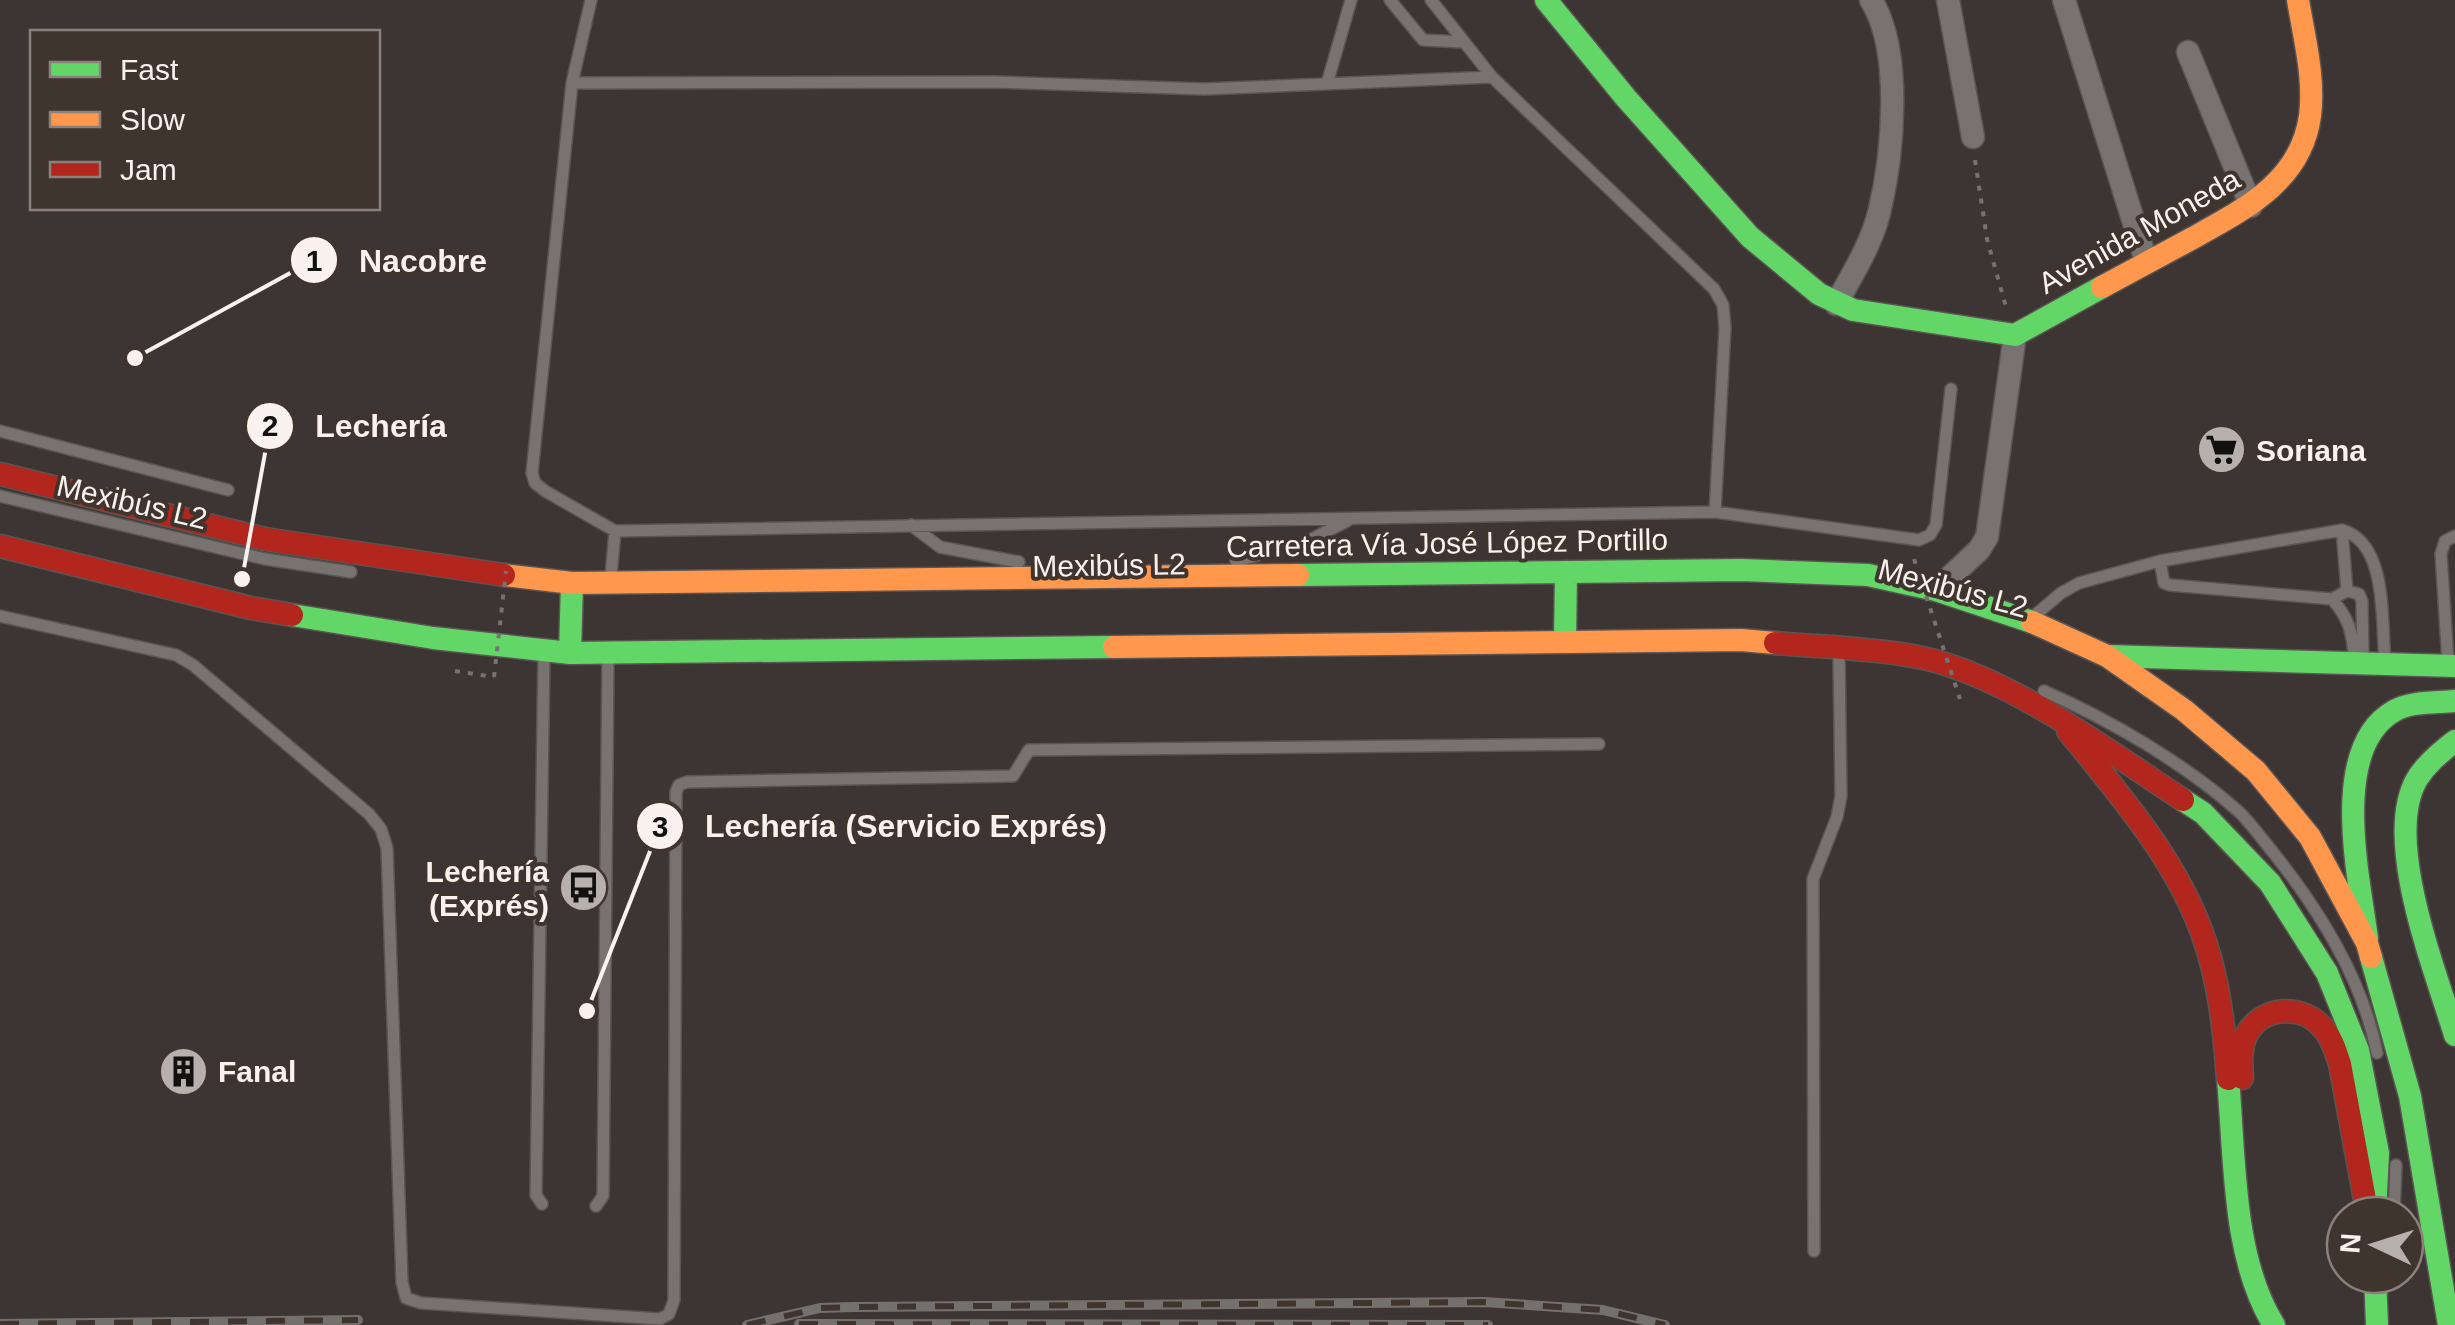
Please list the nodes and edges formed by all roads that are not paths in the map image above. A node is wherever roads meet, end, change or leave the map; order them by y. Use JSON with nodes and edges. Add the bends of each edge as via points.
{"nodes":[{"id":1,"x":591,"y":0,"type":"edge"},
{"id":2,"x":1351,"y":0,"type":"edge"},
{"id":3,"x":1390,"y":0,"type":"edge"},
{"id":4,"x":1431,"y":0,"type":"edge"},
{"id":5,"x":1546,"y":0,"type":"edge"},
{"id":6,"x":1871,"y":0,"type":"edge"},
{"id":7,"x":1948,"y":0,"type":"edge"},
{"id":8,"x":2064,"y":0,"type":"edge"},
{"id":9,"x":2298,"y":0,"type":"edge"},
{"id":10,"x":1464,"y":42,"type":"junction"},
{"id":11,"x":2188,"y":52,"type":"dead end"},
{"id":12,"x":1492,"y":77,"type":"junction"},
{"id":13,"x":572,"y":83,"type":"junction"},
{"id":14,"x":1328,"y":84,"type":"junction"},
{"id":15,"x":1973,"y":137,"type":"road end"},
{"id":16,"x":2250,"y":206,"type":"junction"},
{"id":17,"x":2146,"y":261,"type":"junction"},
{"id":18,"x":1836,"y":304,"type":"junction"},
{"id":19,"x":2015,"y":335,"type":"junction"},
{"id":20,"x":1951,"y":389,"type":"dead end"},
{"id":21,"x":0,"y":431,"type":"edge"},
{"id":22,"x":0,"y":474,"type":"edge"},
{"id":23,"x":228,"y":490,"type":"dead end"},
{"id":24,"x":0,"y":496,"type":"edge"},
{"id":25,"x":1716,"y":512,"type":"junction"},
{"id":26,"x":1353,"y":518,"type":"junction"},
{"id":27,"x":911,"y":525,"type":"junction"},
{"id":28,"x":615,"y":530,"type":"junction"},
{"id":29,"x":2342,"y":530,"type":"junction"},
{"id":30,"x":0,"y":535,"type":"edge"},
{"id":31,"x":2455,"y":536,"type":"edge"},
{"id":32,"x":0,"y":546,"type":"edge"},
{"id":33,"x":2160,"y":561,"type":"junction"},
{"id":34,"x":358,"y":573,"type":"dead end"},
{"id":35,"x":1187,"y":577,"type":"junction"},
{"id":36,"x":1076,"y":578,"type":"junction"},
{"id":37,"x":1572,"y":581,"type":"junction"},
{"id":38,"x":610,"y":584,"type":"junction"},
{"id":39,"x":1848,"y":588,"type":"dead end"},
{"id":40,"x":1936,"y":590,"type":"junction"},
{"id":41,"x":566,"y":591,"type":"junction"},
{"id":42,"x":2347,"y":592,"type":"junction"},
{"id":43,"x":1884,"y":593,"type":"dead end"},
{"id":44,"x":2332,"y":599,"type":"junction"},
{"id":45,"x":1955,"y":611,"type":"dead end"},
{"id":46,"x":0,"y":616,"type":"edge"},
{"id":47,"x":2029,"y":620,"type":"junction"},
{"id":48,"x":452,"y":626,"type":"dead end"},
{"id":49,"x":1366,"y":630,"type":"dead end"},
{"id":50,"x":1783,"y":630,"type":"dead end"},
{"id":51,"x":1566,"y":635,"type":"junction"},
{"id":52,"x":1880,"y":638,"type":"dead end"},
{"id":53,"x":565,"y":643,"type":"junction"},
{"id":54,"x":1839,"y":649,"type":"junction"},
{"id":55,"x":608,"y":654,"type":"junction"},
{"id":56,"x":2107,"y":656,"type":"junction"},
{"id":57,"x":2367,"y":664,"type":"junction"},
{"id":58,"x":2452,"y":666,"type":"edge"},
{"id":59,"x":2008,"y":675,"type":"dead end"},
{"id":60,"x":2025,"y":682,"type":"dead end"},
{"id":61,"x":2455,"y":702,"type":"edge"},
{"id":62,"x":2059,"y":719,"type":"junction"},
{"id":63,"x":2455,"y":741,"type":"edge"},
{"id":64,"x":1599,"y":744,"type":"dead end"},
{"id":65,"x":2272,"y":812,"type":"dead end"},
{"id":66,"x":2315,"y":875,"type":"dead end"},
{"id":67,"x":2367,"y":942,"type":"junction"},
{"id":68,"x":2455,"y":1035,"type":"edge"},
{"id":69,"x":2378,"y":1060,"type":"dead end"},
{"id":70,"x":2396,"y":1156,"type":"dead end"},
{"id":71,"x":2236,"y":1172,"type":"junction"},
{"id":72,"x":2368,"y":1195,"type":"edge"},
{"id":73,"x":2374,"y":1195,"type":"edge"},
{"id":74,"x":2395,"y":1195,"type":"edge"},
{"id":75,"x":542,"y":1204,"type":"dead end"},
{"id":76,"x":596,"y":1206,"type":"dead end"},
{"id":77,"x":1814,"y":1251,"type":"dead end"},
{"id":78,"x":2376,"y":1295,"type":"edge"},
{"id":79,"x":2443,"y":1317,"type":"edge"},
{"id":80,"x":2377,"y":1322,"type":"edge"},
{"id":81,"x":2274,"y":1325,"type":"edge"}],
"edges":[{"from":1,"to":13,"type":"lane"},
{"from":2,"to":14,"type":"lane"},
{"from":3,"to":10,"type":"lane","via":[[1424,40]]},
{"from":4,"to":10,"type":"lane"},
{"from":5,"to":18,"type":"main road","via":[[1750,237]]},
{"from":6,"to":18,"type":"street","via":[[1888,50],[1888,163],[1879,215]]},
{"from":7,"to":15,"type":"street"},
{"from":8,"to":17,"type":"street"},
{"from":9,"to":16,"type":"main road","name":"Avenida Moneda","via":[[2310,124],[2300,156]]},
{"from":10,"to":12,"type":"lane"},
{"from":11,"to":16,"type":"street"},
{"from":12,"to":14,"type":"lane"},
{"from":12,"to":25,"type":"lane","via":[[1714,289],[1723,305]]},
{"from":13,"to":14,"type":"lane","via":[[995,82],[1204,89]]},
{"from":13,"to":28,"type":"lane","via":[[532,473],[545,491]]},
{"from":16,"to":17,"type":"main road","name":"Avenida Moneda"},
{"from":17,"to":19,"type":"main road","name":"Avenida Moneda"},
{"from":18,"to":19,"type":"main road"},
{"from":19,"to":40,"type":"street","via":[[1987,537]]},
{"from":20,"to":25,"type":"lane","via":[[1930,535],[1919,540]]},
{"from":21,"to":23,"type":"lane"},
{"from":22,"to":41,"type":"main road","name":"Carretera Vía José López Portillo","via":[[265,539]]},
{"from":24,"to":34,"type":"lane","name":"Mexibús L2","via":[[265,559]]},
{"from":25,"to":26,"type":"lane"},
{"from":26,"to":27,"type":"lane"},
{"from":26,"to":35,"type":"lane","via":[[1306,542]]},
{"from":27,"to":28,"type":"lane"},
{"from":27,"to":36,"type":"lane","via":[[940,547]]},
{"from":28,"to":38,"type":"lane"},
{"from":29,"to":33,"type":"lane"},
{"from":29,"to":42,"type":"lane"},
{"from":29,"to":57,"type":"lane","via":[[2372,552],[2377,568]]},
{"from":30,"to":48,"type":"lane","name":"Mexibús L2","via":[[285,605]]},
{"from":31,"to":58,"type":"lane","via":[[2441,554]]},
{"from":32,"to":53,"type":"main road","via":[[251,608],[432,638]]},
{"from":33,"to":44,"type":"lane","via":[[2170,586]]},
{"from":33,"to":47,"type":"lane","via":[[2080,584]]},
{"from":35,"to":36,"type":"main road","name":"Carretera Vía José López Portillo"},
{"from":35,"to":37,"type":"main road","name":"Carretera Vía José López Portillo"},
{"from":36,"to":38,"type":"main road","name":"Carretera Vía José López Portillo"},
{"from":37,"to":40,"type":"main road","name":"Carretera Vía José López Portillo","via":[[1742,570],[1850,574]]},
{"from":37,"to":41,"type":"lane","name":"Mexibús L2"},
{"from":37,"to":51,"type":"main road"},
{"from":38,"to":41,"type":"main road","name":"Carretera Vía José López Portillo"},
{"from":39,"to":43,"type":"lane","name":"Mexibús L2"},
{"from":40,"to":47,"type":"main road","name":"Carretera Vía José López Portillo"},
{"from":41,"to":53,"type":"main road"},
{"from":42,"to":44,"type":"lane"},
{"from":42,"to":57,"type":"lane","via":[[2361,596]]},
{"from":44,"to":57,"type":"lane"},
{"from":45,"to":65,"type":"lane","name":"Mexibús L2","via":[[2056,643],[2120,678],[2250,781]]},
{"from":46,"to":64,"type":"lane","via":[[176,656],[381,828],[402,1282],[406,1298],[421,1304],[660,1319],[669,1314],[679,785],[1012,776],[1029,750]]},
{"from":47,"to":56,"type":"main road","name":"Carretera Vía José López Portillo"},
{"from":49,"to":51,"type":"lane"},
{"from":50,"to":51,"type":"lane"},
{"from":51,"to":54,"type":"main road"},
{"from":51,"to":55,"type":"main road"},
{"from":52,"to":59,"type":"lane"},
{"from":53,"to":55,"type":"main road"},
{"from":53,"to":75,"type":"lane","via":[[536,1195]]},
{"from":54,"to":62,"type":"main road","via":[[1915,656],[1971,674]]},
{"from":54,"to":77,"type":"lane","via":[[1841,796],[1812,878]]},
{"from":55,"to":76,"type":"lane","via":[[603,1196]]},
{"from":56,"to":57,"type":"main road"},
{"from":56,"to":67,"type":"main road","name":"Carretera Vía José López Portillo","via":[[2256,771],[2310,837]]},
{"from":57,"to":58,"type":"main road"},
{"from":60,"to":69,"type":"lane","via":[[2122,730],[2240,812],[2308,895],[2347,966]]},
{"from":61,"to":67,"type":"main road","via":[[2392,712],[2362,746],[2352,792]]},
{"from":62,"to":71,"type":"main road","via":[[2145,827],[2206,942],[2218,989]]},
{"from":62,"to":73,"type":"main road","via":[[2203,813],[2270,882],[2327,973],[2358,1050],[2378,1154]]},
{"from":63,"to":68,"type":"main road","via":[[2430,760],[2413,786],[2403,823],[2405,864]]},
{"from":66,"to":79,"type":"lane","via":[[2348,922],[2385,1032]]},
{"from":67,"to":79,"type":"main road","name":"Carretera Vía José López Portillo","via":[[2410,1096]]},
{"from":70,"to":74,"type":"lane"},
{"from":71,"to":72,"type":"main road","via":[[2245,1140],[2241,1050],[2248,1028],[2285,1010],[2308,1014],[2328,1032],[2342,1074]]},
{"from":71,"to":81,"type":"main road","via":[[2248,1276]]},
{"from":78,"to":80,"type":"main road"}]}
